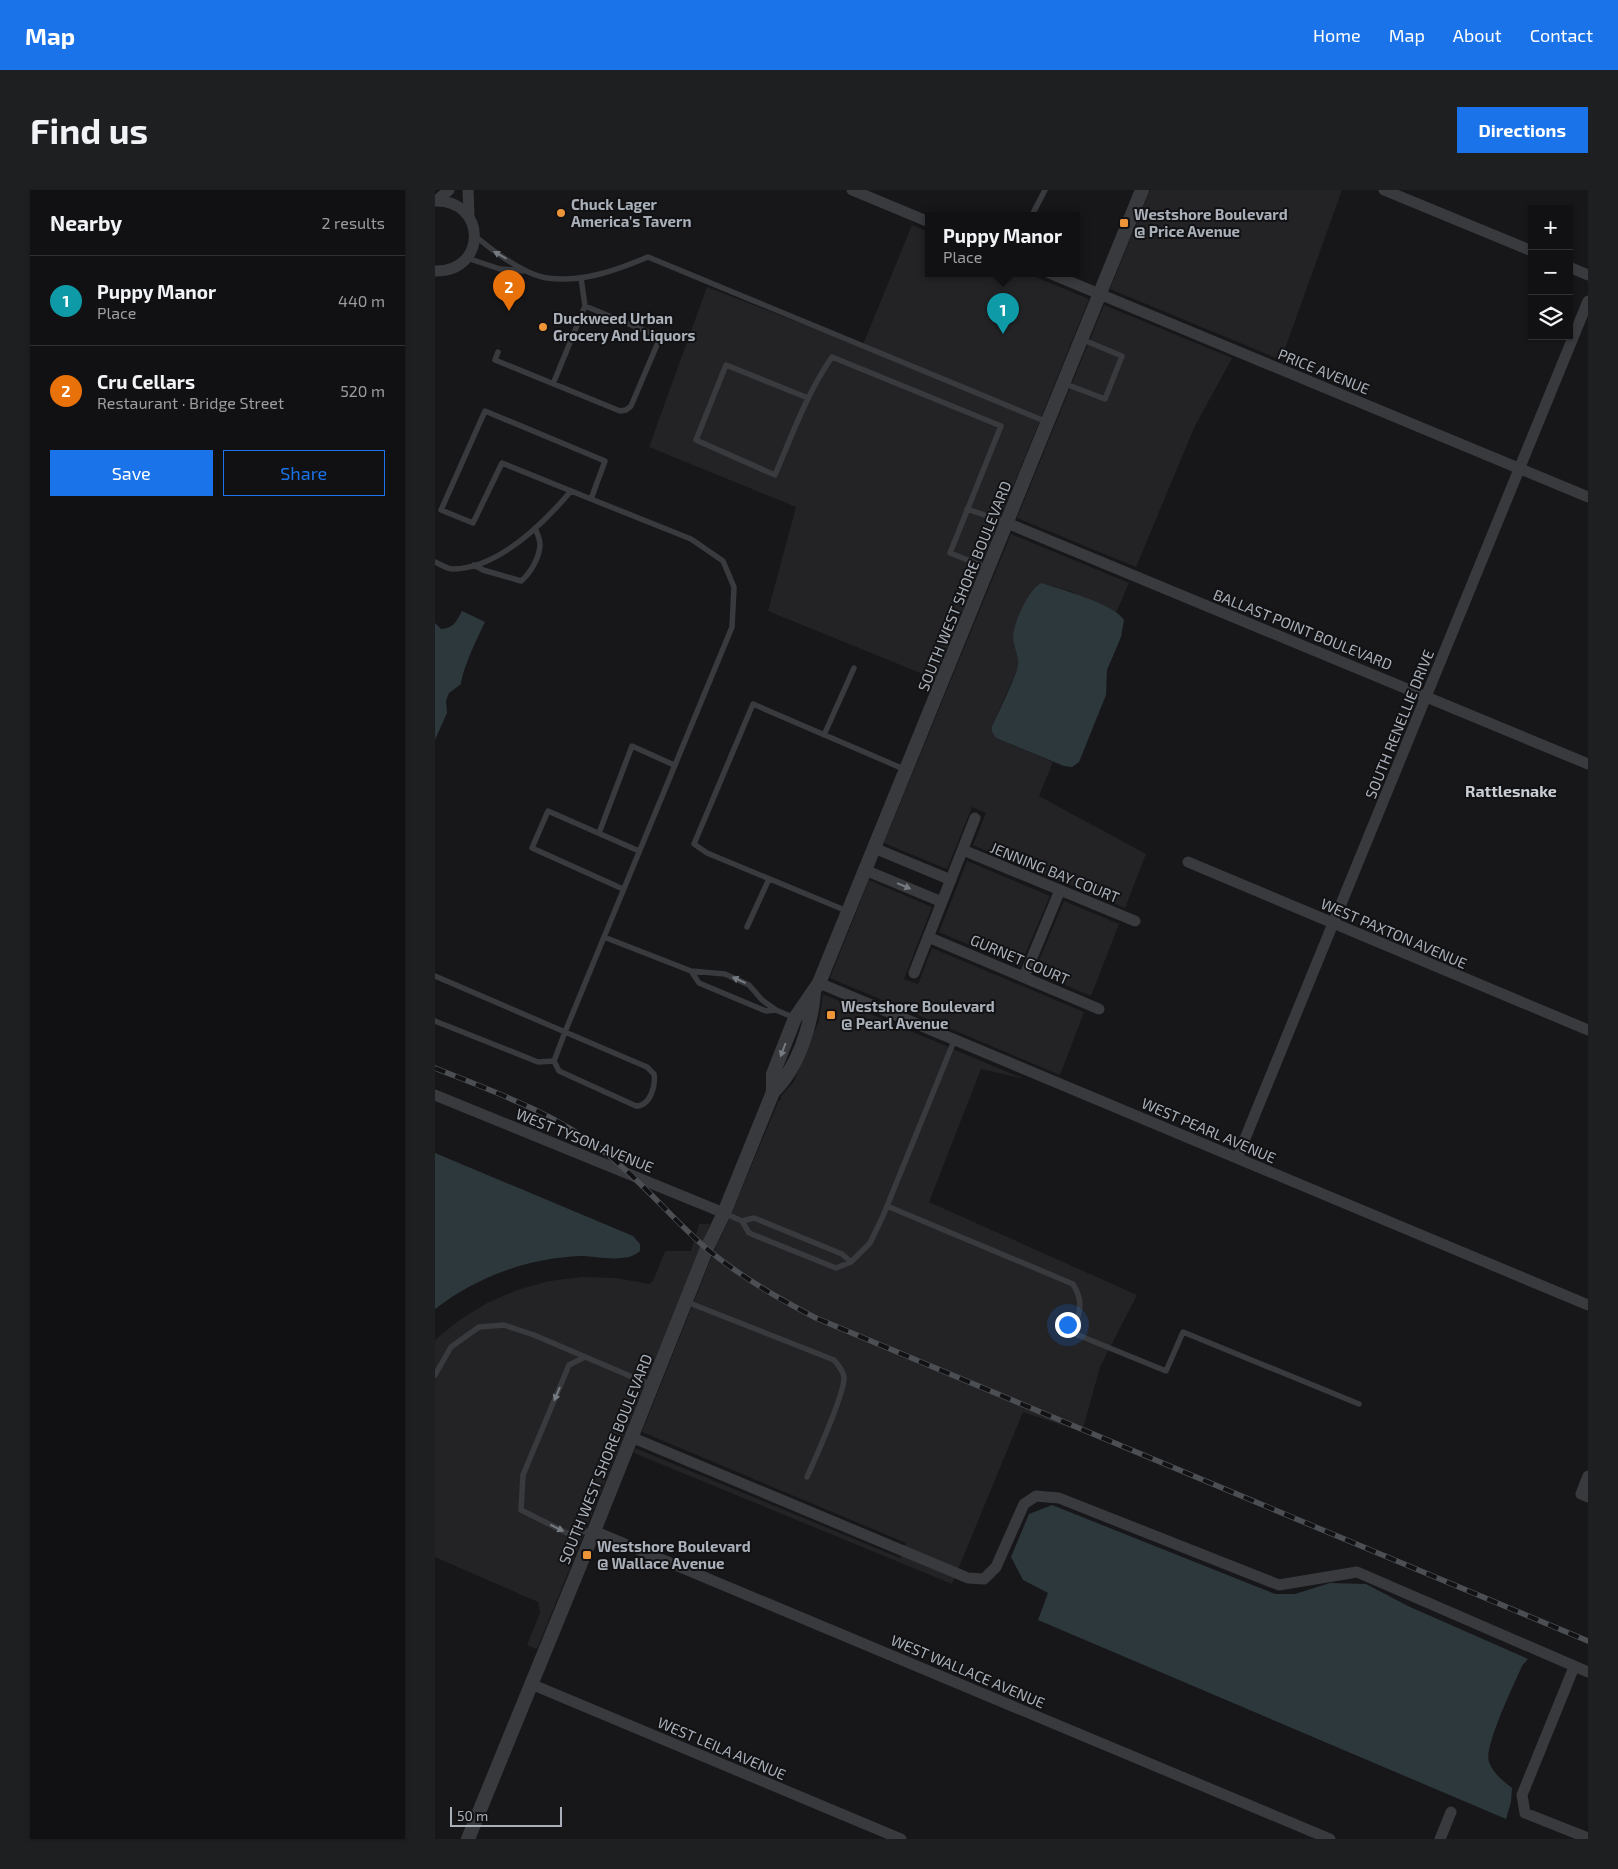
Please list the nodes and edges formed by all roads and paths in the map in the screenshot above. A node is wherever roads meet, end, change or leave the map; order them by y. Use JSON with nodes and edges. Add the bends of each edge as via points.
{"nodes":[{"id":1,"x":449,"y":190,"type":"edge"},
{"id":2,"x":468,"y":190,"type":"edge"},
{"id":3,"x":852,"y":190,"type":"edge"},
{"id":4,"x":1045,"y":190,"type":"edge"},
{"id":5,"x":1142,"y":190,"type":"edge"},
{"id":6,"x":1384,"y":190,"type":"edge"},
{"id":7,"x":436,"y":201,"type":"edge"},
{"id":8,"x":1034,"y":212,"type":"edge"},
{"id":9,"x":469,"y":216,"type":"junction"},
{"id":10,"x":925,"y":220,"type":"edge"},
{"id":11,"x":475,"y":236,"type":"junction"},
{"id":12,"x":1530,"y":250,"type":"edge"},
{"id":13,"x":467,"y":258,"type":"junction"},
{"id":14,"x":1573,"y":269,"type":"edge"},
{"id":15,"x":439,"y":271,"type":"edge"},
{"id":16,"x":528,"y":271,"type":"junction"},
{"id":17,"x":1588,"y":275,"type":"edge"},
{"id":18,"x":1059,"y":277,"type":"edge"},
{"id":19,"x":435,"y":278,"type":"edge"},
{"id":20,"x":581,"y":278,"type":"junction"},
{"id":21,"x":1100,"y":294,"type":"junction"},
{"id":22,"x":1588,"y":301,"type":"edge"},
{"id":23,"x":585,"y":306,"type":"junction"},
{"id":24,"x":1081,"y":339,"type":"junction"},
{"id":25,"x":498,"y":352,"type":"dead end"},
{"id":26,"x":1063,"y":382,"type":"junction"},
{"id":27,"x":553,"y":384,"type":"junction"},
{"id":28,"x":808,"y":398,"type":"junction"},
{"id":29,"x":1047,"y":422,"type":"junction"},
{"id":30,"x":1520,"y":468,"type":"junction"},
{"id":31,"x":571,"y":491,"type":"junction"},
{"id":32,"x":1588,"y":497,"type":"edge"},
{"id":33,"x":591,"y":499,"type":"junction"},
{"id":34,"x":967,"y":509,"type":"junction"},
{"id":35,"x":1007,"y":523,"type":"junction"},
{"id":36,"x":535,"y":528,"type":"junction"},
{"id":37,"x":435,"y":562,"type":"edge"},
{"id":38,"x":474,"y":564,"type":"junction"},
{"id":39,"x":988,"y":568,"type":"junction"},
{"id":40,"x":854,"y":668,"type":"dead end"},
{"id":41,"x":1426,"y":696,"type":"junction"},
{"id":42,"x":824,"y":735,"type":"junction"},
{"id":43,"x":1588,"y":764,"type":"edge"},
{"id":44,"x":674,"y":765,"type":"junction"},
{"id":45,"x":906,"y":770,"type":"junction"},
{"id":46,"x":975,"y":818,"type":"dead end"},
{"id":47,"x":599,"y":833,"type":"junction"},
{"id":48,"x":874,"y":848,"type":"junction"},
{"id":49,"x":963,"y":850,"type":"junction"},
{"id":50,"x":639,"y":851,"type":"junction"},
{"id":51,"x":1188,"y":862,"type":"dead end"},
{"id":52,"x":865,"y":870,"type":"junction"},
{"id":53,"x":769,"y":879,"type":"junction"},
{"id":54,"x":951,"y":880,"type":"junction"},
{"id":55,"x":623,"y":889,"type":"junction"},
{"id":56,"x":1060,"y":890,"type":"junction"},
{"id":57,"x":942,"y":902,"type":"junction"},
{"id":58,"x":848,"y":912,"type":"junction"},
{"id":59,"x":1135,"y":921,"type":"dead end"},
{"id":60,"x":1333,"y":924,"type":"junction"},
{"id":61,"x":747,"y":926,"type":"dead end"},
{"id":62,"x":604,"y":937,"type":"junction"},
{"id":63,"x":928,"y":937,"type":"junction"},
{"id":64,"x":691,"y":972,"type":"junction"},
{"id":65,"x":914,"y":973,"type":"dead end"},
{"id":66,"x":435,"y":976,"type":"edge"},
{"id":67,"x":1024,"y":977,"type":"junction"},
{"id":68,"x":817,"y":988,"type":"junction"},
{"id":69,"x":1099,"y":1009,"type":"dead end"},
{"id":70,"x":776,"y":1010,"type":"junction"},
{"id":71,"x":795,"y":1018,"type":"junction"},
{"id":72,"x":435,"y":1021,"type":"edge"},
{"id":73,"x":1588,"y":1030,"type":"edge"},
{"id":74,"x":565,"y":1032,"type":"junction"},
{"id":75,"x":954,"y":1041,"type":"junction"},
{"id":76,"x":554,"y":1061,"type":"junction"},
{"id":77,"x":773,"y":1092,"type":"junction"},
{"id":78,"x":435,"y":1094,"type":"edge"},
{"id":79,"x":1237,"y":1158,"type":"junction"},
{"id":80,"x":887,"y":1206,"type":"junction"},
{"id":81,"x":723,"y":1213,"type":"junction"},
{"id":82,"x":742,"y":1221,"type":"junction"},
{"id":83,"x":851,"y":1262,"type":"junction"},
{"id":84,"x":685,"y":1301,"type":"junction"},
{"id":85,"x":1588,"y":1305,"type":"edge"},
{"id":86,"x":585,"y":1358,"type":"junction"},
{"id":87,"x":435,"y":1375,"type":"edge"},
{"id":88,"x":652,"y":1386,"type":"junction"},
{"id":89,"x":1359,"y":1404,"type":"dead end"},
{"id":90,"x":631,"y":1437,"type":"junction"},
{"id":91,"x":1588,"y":1476,"type":"edge"},
{"id":92,"x":807,"y":1477,"type":"dead end"},
{"id":93,"x":1584,"y":1495,"type":"edge"},
{"id":94,"x":594,"y":1531,"type":"junction"},
{"id":95,"x":1574,"y":1667,"type":"junction"},
{"id":96,"x":1588,"y":1672,"type":"edge"},
{"id":97,"x":531,"y":1684,"type":"junction"},
{"id":98,"x":1451,"y":1812,"type":"dead end"},
{"id":99,"x":1588,"y":1838,"type":"edge"},
{"id":100,"x":468,"y":1839,"type":"edge"},
{"id":101,"x":901,"y":1839,"type":"edge"},
{"id":102,"x":1331,"y":1839,"type":"edge"},
{"id":103,"x":1439,"y":1839,"type":"edge"}],
"edges":[{"from":1,"to":7,"type":"street"},
{"from":2,"to":9,"type":"street"},
{"from":3,"to":10,"type":"street"},
{"from":4,"to":8,"type":"lane"},
{"from":5,"to":21,"type":"street","name":"SOUTH WEST SHORE BOULEVARD"},
{"from":6,"to":12,"type":"street"},
{"from":7,"to":9,"type":"street","via":[[454,204]]},
{"from":9,"to":11,"type":"street"},
{"from":11,"to":13,"type":"street"},
{"from":16,"to":11,"type":"lane","one_way":true,"via":[[492,251]]},
{"from":13,"to":15,"type":"street","via":[[459,266]]},
{"from":13,"to":16,"type":"lane","via":[[500,269]]},
{"from":14,"to":17,"type":"street"},
{"from":15,"to":19,"type":"street"},
{"from":16,"to":20,"type":"lane","via":[[547,278]]},
{"from":18,"to":21,"type":"street","name":"PRICE AVENUE"},
{"from":20,"to":23,"type":"lane"},
{"from":20,"to":29,"type":"lane","via":[[622,268],[648,257]]},
{"from":21,"to":24,"type":"street","name":"SOUTH WEST SHORE BOULEVARD"},
{"from":21,"to":30,"type":"street","name":"PRICE AVENUE"},
{"from":22,"to":30,"type":"street","name":"SOUTH RENELLIE DRIVE"},
{"from":23,"to":27,"type":"lane"},
{"from":23,"to":27,"type":"lane","via":[[658,336],[659,340],[627,410],[620,411]]},
{"from":24,"to":26,"type":"street","name":"SOUTH WEST SHORE BOULEVARD"},
{"from":24,"to":26,"type":"lane","via":[[1122,356],[1105,399]]},
{"from":25,"to":27,"type":"lane","via":[[495,360]]},
{"from":26,"to":29,"type":"street","name":"SOUTH WEST SHORE BOULEVARD"},
{"from":28,"to":28,"type":"lane","via":[[775,475],[696,440],[726,365]]},
{"from":28,"to":34,"type":"lane","via":[[832,357],[1001,426]]},
{"from":29,"to":35,"type":"street","name":"SOUTH WEST SHORE BOULEVARD"},
{"from":30,"to":32,"type":"street","name":"PRICE AVENUE"},
{"from":30,"to":41,"type":"street","name":"SOUTH RENELLIE DRIVE"},
{"from":31,"to":33,"type":"lane"},
{"from":31,"to":33,"type":"lane","via":[[502,463],[473,523],[441,510],[485,411],[605,461]]},
{"from":31,"to":36,"type":"lane","via":[[549,518]]},
{"from":33,"to":44,"type":"lane","via":[[691,539],[723,561],[734,587],[732,627]]},
{"from":34,"to":35,"type":"lane"},
{"from":34,"to":39,"type":"lane","via":[[950,553]]},
{"from":35,"to":39,"type":"street","name":"SOUTH WEST SHORE BOULEVARD"},
{"from":35,"to":41,"type":"street","name":"BALLAST POINT BOULEVARD"},
{"from":36,"to":38,"type":"lane","via":[[490,562]]},
{"from":36,"to":38,"type":"lane","via":[[540,544],[537,558],[528,576],[521,581],[492,574]]},
{"from":37,"to":38,"type":"lane","via":[[451,569]]},
{"from":39,"to":45,"type":"street","name":"SOUTH WEST SHORE BOULEVARD"},
{"from":40,"to":42,"type":"lane"},
{"from":41,"to":43,"type":"street","name":"BALLAST POINT BOULEVARD"},
{"from":41,"to":60,"type":"street","name":"SOUTH RENELLIE DRIVE"},
{"from":42,"to":45,"type":"lane"},
{"from":42,"to":53,"type":"lane","via":[[753,704],[694,844],[707,853]]},
{"from":44,"to":47,"type":"lane","via":[[632,746]]},
{"from":44,"to":50,"type":"lane"},
{"from":45,"to":48,"type":"street","name":"SOUTH WEST SHORE BOULEVARD"},
{"from":46,"to":49,"type":"street"},
{"from":47,"to":50,"type":"lane"},
{"from":47,"to":55,"type":"lane","via":[[548,811],[532,848]]},
{"from":48,"to":52,"type":"street","name":"SOUTH WEST SHORE BOULEVARD"},
{"from":48,"to":54,"type":"street"},
{"from":49,"to":54,"type":"street"},
{"from":49,"to":56,"type":"street","name":"JENNING BAY COURT"},
{"from":50,"to":55,"type":"lane"},
{"from":51,"to":60,"type":"street","name":"WEST PAXTON AVENUE"},
{"from":52,"to":57,"type":"street","one_way":true},
{"from":52,"to":58,"type":"street","name":"SOUTH WEST SHORE BOULEVARD"},
{"from":53,"to":58,"type":"lane"},
{"from":53,"to":61,"type":"lane"},
{"from":54,"to":57,"type":"street"},
{"from":55,"to":62,"type":"lane"},
{"from":56,"to":59,"type":"street","name":"JENNING BAY COURT"},
{"from":56,"to":67,"type":"street"},
{"from":57,"to":63,"type":"street"},
{"from":58,"to":68,"type":"street","name":"SOUTH WEST SHORE BOULEVARD"},
{"from":60,"to":73,"type":"street","name":"WEST PAXTON AVENUE"},
{"from":60,"to":79,"type":"street","name":"SOUTH RENELLIE DRIVE"},
{"from":62,"to":64,"type":"lane"},
{"from":62,"to":74,"type":"lane"},
{"from":63,"to":65,"type":"street"},
{"from":63,"to":67,"type":"street","name":"GURNET COURT"},
{"from":64,"to":70,"type":"lane","via":[[699,983],[766,1011]]},
{"from":70,"to":64,"type":"lane","one_way":true,"via":[[749,985],[725,974]]},
{"from":66,"to":74,"type":"lane"},
{"from":67,"to":69,"type":"street","name":"GURNET COURT"},
{"from":68,"to":71,"type":"street","name":"SOUTH WEST SHORE BOULEVARD"},
{"from":68,"to":75,"type":"street","name":"WEST PEARL AVENUE"},
{"from":68,"to":77,"type":"street","name":"SOUTH WEST SHORE BOULEVARD","via":[[811,1019],[786,1080]]},
{"from":70,"to":71,"type":"lane"},
{"from":71,"to":77,"type":"street","name":"SOUTH WEST SHORE BOULEVARD","one_way":true,"via":[[773,1074]]},
{"from":72,"to":76,"type":"lane","via":[[538,1062]]},
{"from":74,"to":76,"type":"lane"},
{"from":74,"to":76,"type":"lane","via":[[647,1067],[654,1074],[655,1083],[647,1102],[636,1106],[559,1070]]},
{"from":75,"to":79,"type":"street","name":"WEST PEARL AVENUE"},
{"from":75,"to":80,"type":"lane"},
{"from":77,"to":81,"type":"street","name":"SOUTH WEST SHORE BOULEVARD"},
{"from":78,"to":81,"type":"street","name":"WEST TYSON AVENUE"},
{"from":79,"to":85,"type":"street","name":"WEST PEARL AVENUE"},
{"from":80,"to":83,"type":"lane","via":[[870,1243]]},
{"from":80,"to":89,"type":"lane","via":[[1073,1284],[1081,1297],[1073,1333],[1166,1371],[1183,1332]]},
{"from":81,"to":82,"type":"lane"},
{"from":81,"to":84,"type":"street","name":"SOUTH WEST SHORE BOULEVARD"},
{"from":82,"to":83,"type":"lane","via":[[754,1218],[842,1254]]},
{"from":82,"to":83,"type":"lane","via":[[749,1232],[835,1268]]},
{"from":84,"to":88,"type":"street","name":"SOUTH WEST SHORE BOULEVARD"},
{"from":84,"to":92,"type":"lane","via":[[834,1360],[841,1369],[844,1378],[831,1422]]},
{"from":86,"to":87,"type":"lane","via":[[514,1327],[479,1327],[451,1347]]},
{"from":86,"to":88,"type":"lane"},
{"from":86,"to":94,"type":"lane","one_way":true,"via":[[569,1365],[565,1374],[523,1475],[521,1510],[567,1533]]},
{"from":88,"to":90,"type":"street","name":"SOUTH WEST SHORE BOULEVARD"},
{"from":90,"to":94,"type":"street","name":"SOUTH WEST SHORE BOULEVARD"},
{"from":90,"to":95,"type":"street","via":[[968,1578],[984,1579],[997,1567],[1024,1504],[1036,1496],[1059,1498],[1279,1585],[1357,1572]]},
{"from":91,"to":93,"type":"street"},
{"from":94,"to":97,"type":"street","name":"SOUTH WEST SHORE BOULEVARD"},
{"from":94,"to":102,"type":"street","name":"WEST WALLACE AVENUE"},
{"from":95,"to":96,"type":"street"},
{"from":95,"to":99,"type":"street","via":[[1522,1795],[1525,1813]]},
{"from":97,"to":100,"type":"street","name":"SOUTH WEST SHORE BOULEVARD"},
{"from":97,"to":101,"type":"street","name":"WEST LEILA AVENUE"},
{"from":98,"to":103,"type":"street"}]}
